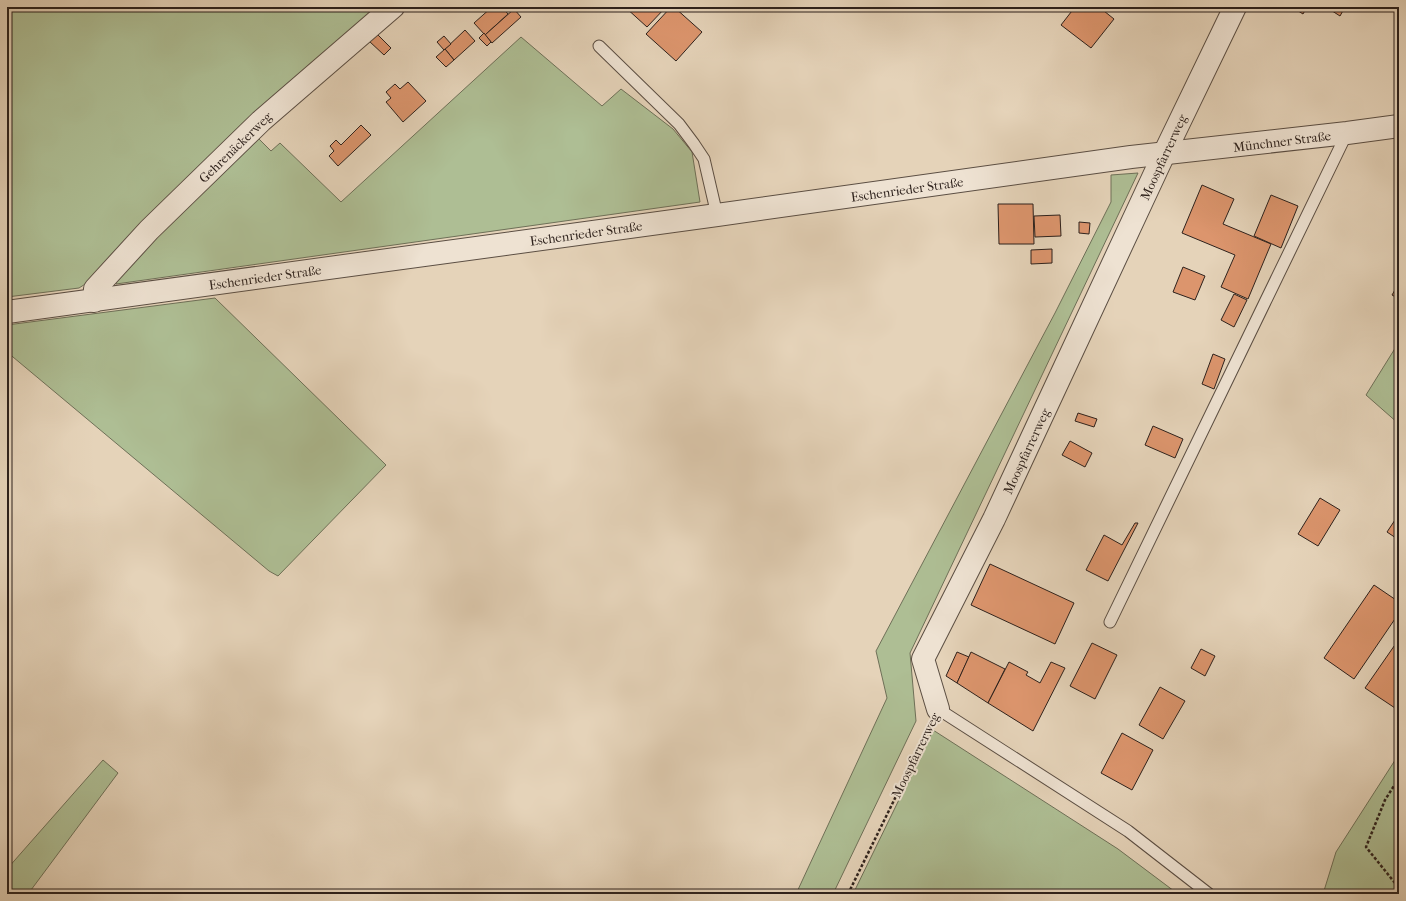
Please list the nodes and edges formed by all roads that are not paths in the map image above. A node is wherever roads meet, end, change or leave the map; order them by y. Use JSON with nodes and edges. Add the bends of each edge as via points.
{"nodes":[{"id":1,"x":394,"y":7,"type":"edge"},
{"id":2,"x":1235,"y":7,"type":"edge"},
{"id":3,"x":599,"y":46,"type":"dead end"},
{"id":4,"x":1399,"y":126,"type":"edge"},
{"id":5,"x":1347,"y":133,"type":"junction"},
{"id":6,"x":1164,"y":154,"type":"junction"},
{"id":7,"x":718,"y":215,"type":"junction"},
{"id":8,"x":94,"y":301,"type":"junction"},
{"id":9,"x":7,"y":312,"type":"edge"},
{"id":10,"x":1110,"y":622,"type":"dead end"},
{"id":11,"x":938,"y":709,"type":"joint"},
{"id":12,"x":1209,"y":894,"type":"edge"}],
"edges":[{"from":1,"to":8,"type":"street","name":"Gehrenäckerweg","via":[[261,121],[154,225],[95,290]]},
{"from":2,"to":6,"type":"street","name":"Moospfarrerweg"},
{"from":3,"to":7,"type":"lane","via":[[679,124],[694,144],[704,159]]},
{"from":4,"to":5,"type":"street","name":"Münchner Straße"},
{"from":5,"to":6,"type":"street","name":"Münchner Straße"},
{"from":5,"to":10,"type":"lane"},
{"from":6,"to":7,"type":"street","name":"Eschenrieder Straße"},
{"from":6,"to":11,"type":"street","name":"Moospfarrerweg","via":[[994,519],[923,659]]},
{"from":7,"to":8,"type":"street","name":"Eschenrieder Straße"},
{"from":8,"to":9,"type":"street","name":"Eschenrieder Straße"},
{"from":11,"to":12,"type":"lane","via":[[1128,830]]}]}
